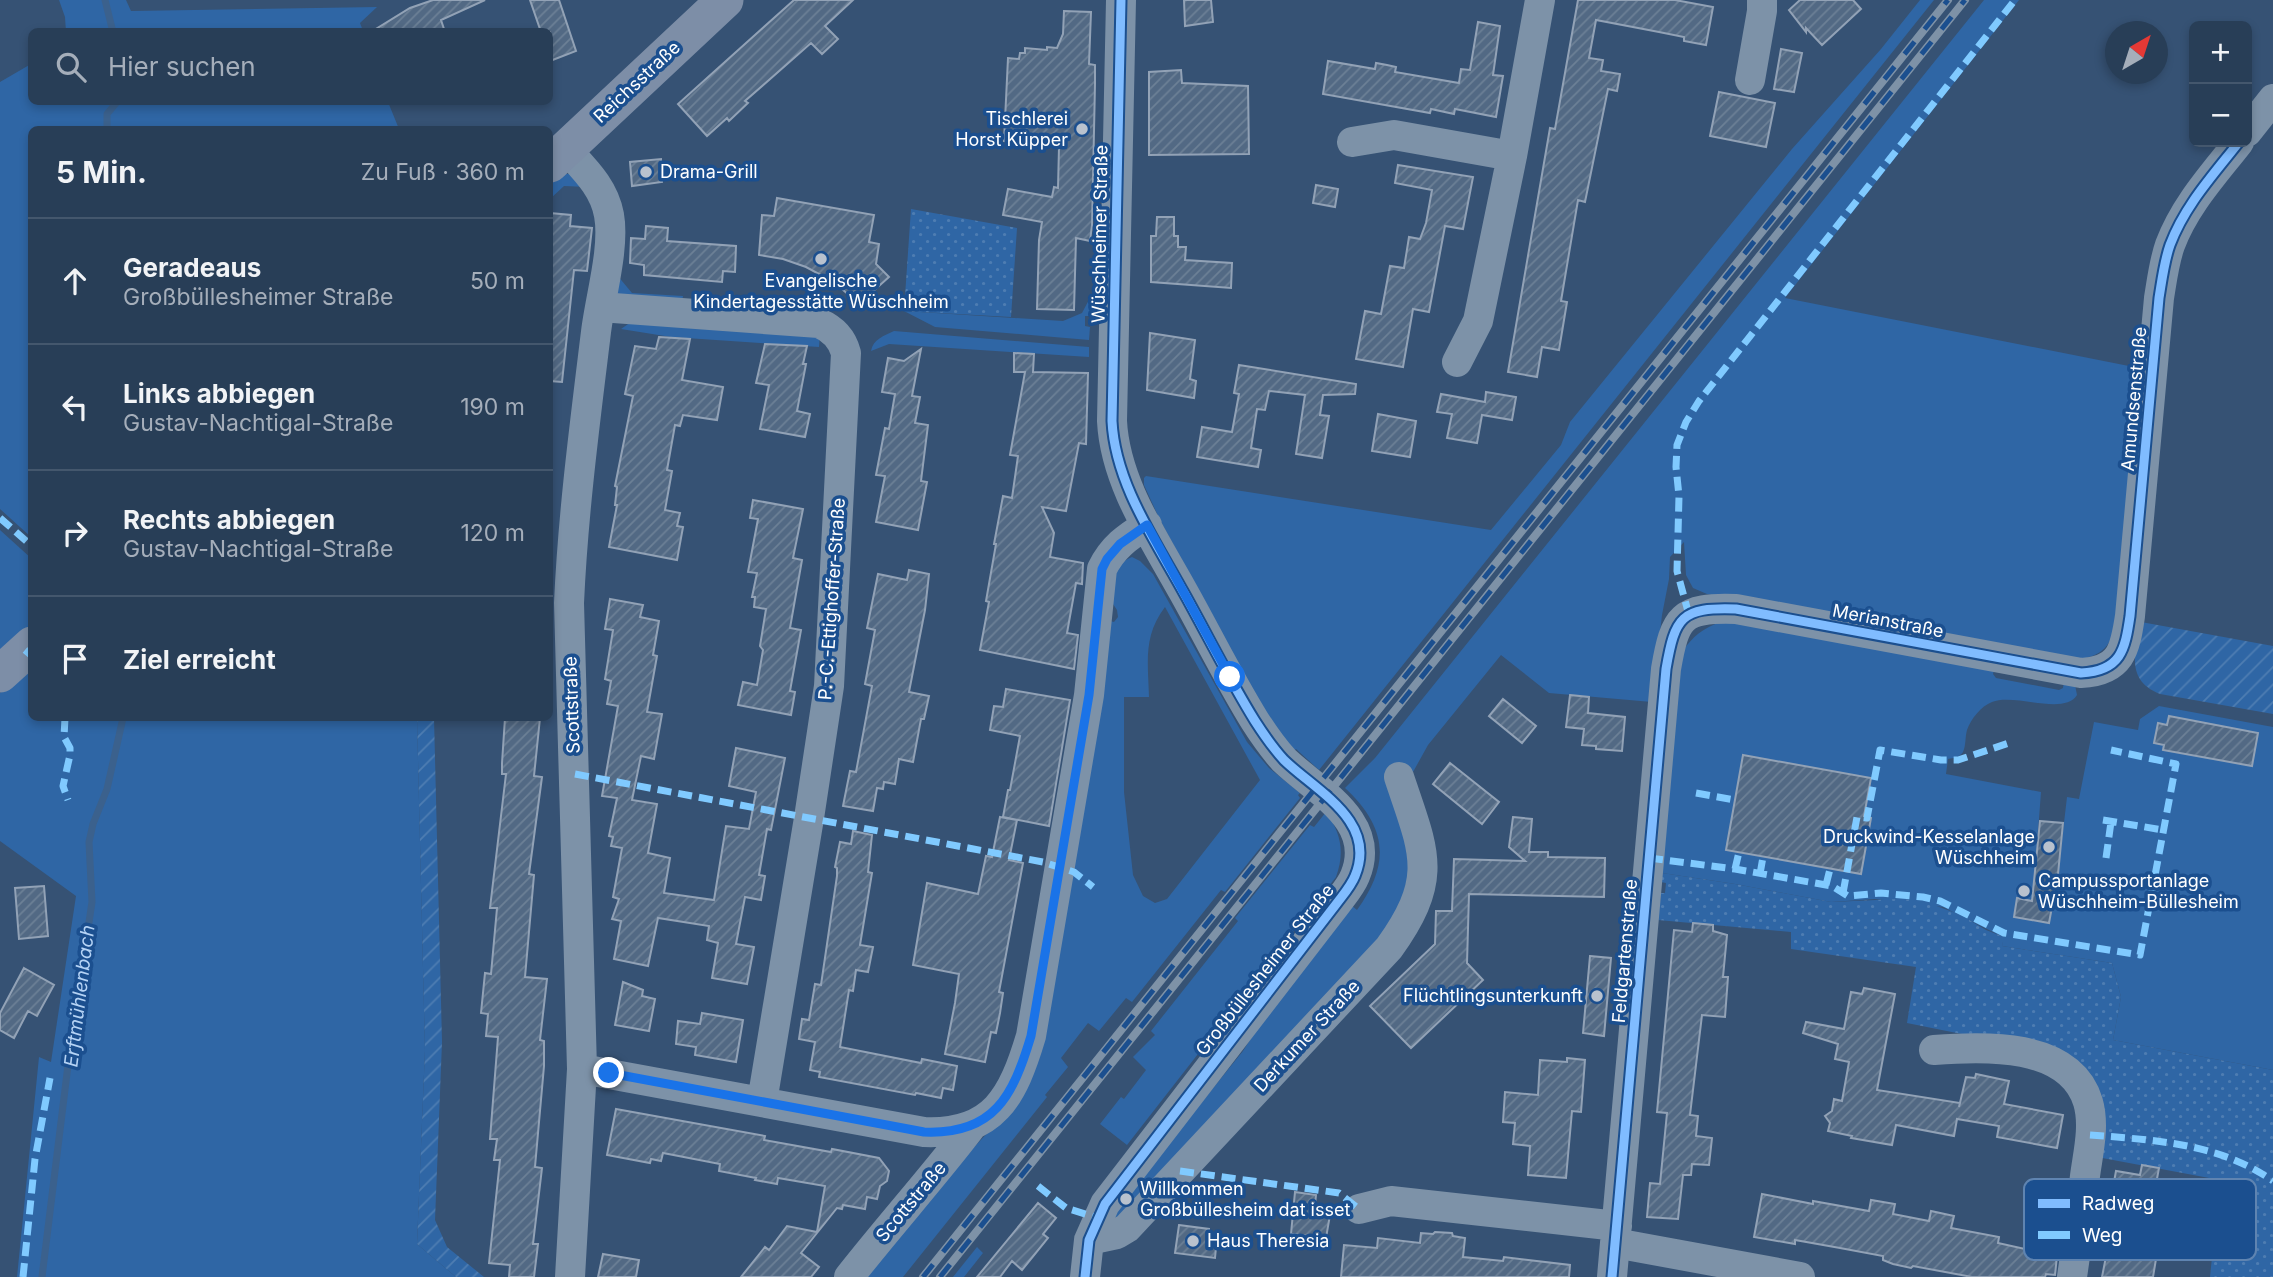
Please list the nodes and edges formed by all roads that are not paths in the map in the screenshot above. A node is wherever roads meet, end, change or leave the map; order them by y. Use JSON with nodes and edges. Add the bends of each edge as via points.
{"nodes":[{"id":1,"x":725,"y":0,"type":"edge"},
{"id":2,"x":1121,"y":0,"type":"edge"},
{"id":3,"x":1540,"y":0,"type":"edge"},
{"id":4,"x":1762,"y":0,"type":"edge"},
{"id":5,"x":1750,"y":80,"type":"dead end"},
{"id":6,"x":2273,"y":99,"type":"edge"},
{"id":7,"x":2252,"y":126,"type":"edge"},
{"id":8,"x":1352,"y":142,"type":"dead end"},
{"id":9,"x":2235,"y":147,"type":"edge"},
{"id":10,"x":1512,"y":156,"type":"junction"},
{"id":11,"x":558,"y":157,"type":"edge"},
{"id":12,"x":600,"y":307,"type":"junction"},
{"id":13,"x":1457,"y":362,"type":"dead end"},
{"id":14,"x":1121,"y":468,"type":"joint"},
{"id":15,"x":1147,"y":525,"type":"junction"},
{"id":16,"x":1675,"y":630,"type":"joint"},
{"id":17,"x":28,"y":649,"type":"edge"},
{"id":18,"x":2102,"y":671,"type":"joint"},
{"id":19,"x":0,"y":674,"type":"edge"},
{"id":20,"x":1399,"y":777,"type":"dead end"},
{"id":21,"x":1934,"y":1050,"type":"dead end"},
{"id":22,"x":582,"y":1069,"type":"junction"},
{"id":23,"x":762,"y":1102,"type":"junction"},
{"id":24,"x":972,"y":1126,"type":"junction"},
{"id":25,"x":2084,"y":1179,"type":"edge"},
{"id":26,"x":1359,"y":1209,"type":"dead end"},
{"id":27,"x":1616,"y":1234,"type":"junction"},
{"id":28,"x":1089,"y":1240,"type":"junction"},
{"id":29,"x":570,"y":1277,"type":"edge"},
{"id":30,"x":849,"y":1277,"type":"edge"},
{"id":31,"x":1085,"y":1277,"type":"edge"},
{"id":32,"x":1612,"y":1277,"type":"edge"},
{"id":33,"x":1800,"y":1277,"type":"edge"}],
"edges":[{"from":1,"to":11,"type":"main road","name":"Reichsstraße"},
{"from":2,"to":14,"type":"street","name":"Wüschheimer Straße","via":[[1112,382],[1113,436]]},
{"from":3,"to":10,"type":"street"},
{"from":4,"to":5,"type":"street"},
{"from":6,"to":7,"type":"street"},
{"from":8,"to":10,"type":"street","via":[[1394,135]]},
{"from":9,"to":18,"type":"street","name":"Amundsenstraße","via":[[2186,213],[2164,266],[2126,643],[2116,661]]},
{"from":10,"to":13,"type":"street","via":[[1478,321]]},
{"from":11,"to":12,"type":"street","name":"Scottstraße","via":[[592,177],[609,216]]},
{"from":12,"to":22,"type":"street","name":"Scottstraße","via":[[569,603]]},
{"from":12,"to":23,"type":"street","name":"P.-C.-Ettighoffer-Straße","via":[[818,323],[841,339],[846,352],[831,664]]},
{"from":14,"to":15,"type":"street","name":"Großbüllesheimer Straße"},
{"from":15,"to":24,"type":"street","via":[[1113,551],[1100,579],[1089,695],[1028,1044],[1001,1104]]},
{"from":15,"to":28,"type":"street","name":"Großbüllesheimer Straße","via":[[1259,727],[1286,761],[1343,811],[1355,830],[1359,853],[1356,875],[1344,894],[1114,1192]]},
{"from":16,"to":18,"type":"street","name":"Merianstraße","via":[[1697,610],[1736,609],[2081,673]]},
{"from":16,"to":27,"type":"street","name":"Feldgartenstraße","via":[[1666,669]]},
{"from":17,"to":19,"type":"main road"},
{"from":20,"to":28,"type":"street","name":"Derkumer Straße","via":[[1424,871],[1417,897],[1389,948],[1127,1228]]},
{"from":21,"to":25,"type":"street","via":[[1979,1046],[2022,1052],[2054,1063],[2073,1077],[2089,1104]]},
{"from":22,"to":23,"type":"street"},
{"from":22,"to":29,"type":"street","name":"Scottstraße"},
{"from":23,"to":24,"type":"street","via":[[924,1132]]},
{"from":24,"to":30,"type":"street","name":"Scottstraße"},
{"from":26,"to":27,"type":"street","via":[[1391,1201]]},
{"from":27,"to":32,"type":"street","name":"Feldgartenstraße"},
{"from":27,"to":33,"type":"street"},
{"from":28,"to":31,"type":"street","name":"Großbüllesheimer Straße"}]}
